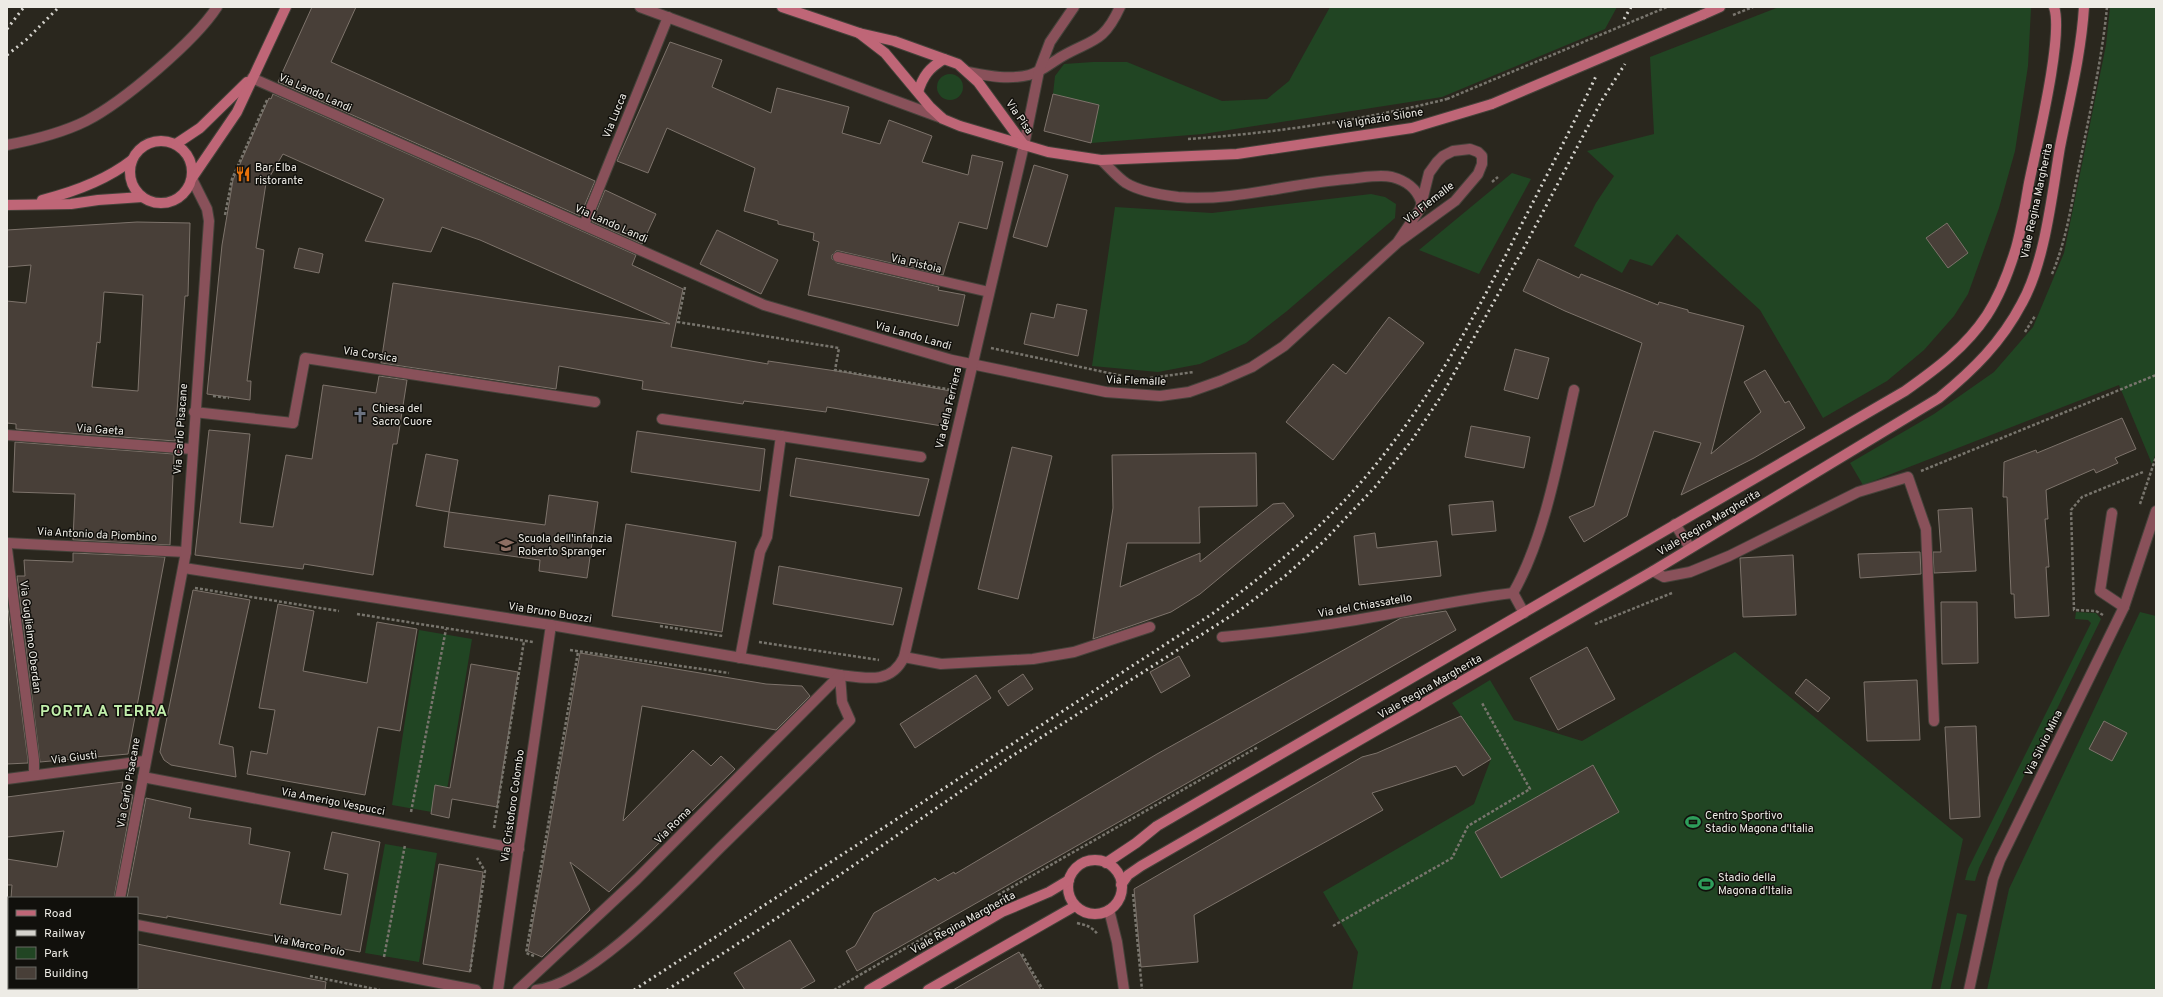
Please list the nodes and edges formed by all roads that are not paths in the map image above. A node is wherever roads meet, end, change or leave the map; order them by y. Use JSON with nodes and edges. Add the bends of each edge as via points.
{"nodes":[{"id":1,"x":217,"y":7,"type":"edge"},
{"id":2,"x":286,"y":7,"type":"edge"},
{"id":3,"x":640,"y":7,"type":"edge"},
{"id":4,"x":782,"y":7,"type":"edge"},
{"id":5,"x":1074,"y":7,"type":"edge"},
{"id":6,"x":1120,"y":7,"type":"edge"},
{"id":7,"x":1720,"y":7,"type":"edge"},
{"id":8,"x":2054,"y":7,"type":"edge"},
{"id":9,"x":2084,"y":7,"type":"edge"},
{"id":10,"x":668,"y":16,"type":"junction"},
{"id":11,"x":859,"y":33,"type":"junction"},
{"id":12,"x":944,"y":59,"type":"junction"},
{"id":13,"x":1040,"y":71,"type":"junction"},
{"id":14,"x":968,"y":72,"type":"junction"},
{"id":15,"x":252,"y":78,"type":"junction"},
{"id":16,"x":918,"y":92,"type":"junction"},
{"id":17,"x":943,"y":119,"type":"junction"},
{"id":18,"x":176,"y":144,"type":"junction"},
{"id":19,"x":7,"y":145,"type":"edge"},
{"id":20,"x":1024,"y":145,"type":"junction"},
{"id":21,"x":132,"y":160,"type":"junction"},
{"id":22,"x":1101,"y":160,"type":"junction"},
{"id":23,"x":192,"y":179,"type":"junction"},
{"id":24,"x":142,"y":197,"type":"junction"},
{"id":25,"x":1421,"y":202,"type":"junction"},
{"id":26,"x":28,"y":204,"type":"junction"},
{"id":27,"x":7,"y":205,"type":"edge"},
{"id":28,"x":584,"y":225,"type":"junction"},
{"id":29,"x":1397,"y":243,"type":"junction"},
{"id":30,"x":838,"y":258,"type":"dead end"},
{"id":31,"x":989,"y":292,"type":"junction"},
{"id":32,"x":971,"y":362,"type":"junction"},
{"id":33,"x":1574,"y":390,"type":"dead end"},
{"id":34,"x":595,"y":402,"type":"dead end"},
{"id":35,"x":194,"y":412,"type":"junction"},
{"id":36,"x":662,"y":418,"type":"dead end"},
{"id":37,"x":7,"y":435,"type":"edge"},
{"id":38,"x":781,"y":436,"type":"junction"},
{"id":39,"x":192,"y":449,"type":"junction"},
{"id":40,"x":921,"y":457,"type":"dead end"},
{"id":41,"x":2156,"y":511,"type":"edge"},
{"id":42,"x":2112,"y":513,"type":"dead end"},
{"id":43,"x":1675,"y":524,"type":"junction"},
{"id":44,"x":7,"y":543,"type":"edge"},
{"id":45,"x":1690,"y":548,"type":"junction"},
{"id":46,"x":7,"y":549,"type":"edge"},
{"id":47,"x":186,"y":552,"type":"junction"},
{"id":48,"x":184,"y":568,"type":"junction"},
{"id":49,"x":1653,"y":571,"type":"junction"},
{"id":50,"x":1513,"y":593,"type":"junction"},
{"id":51,"x":2124,"y":607,"type":"junction"},
{"id":52,"x":1524,"y":613,"type":"junction"},
{"id":53,"x":551,"y":625,"type":"junction"},
{"id":54,"x":1150,"y":627,"type":"dead end"},
{"id":55,"x":1222,"y":637,"type":"dead end"},
{"id":56,"x":904,"y":657,"type":"junction"},
{"id":57,"x":740,"y":658,"type":"junction"},
{"id":58,"x":840,"y":675,"type":"junction"},
{"id":59,"x":1934,"y":721,"type":"dead end"},
{"id":60,"x":144,"y":761,"type":"junction"},
{"id":61,"x":34,"y":775,"type":"junction"},
{"id":62,"x":143,"y":777,"type":"junction"},
{"id":63,"x":7,"y":779,"type":"edge"},
{"id":64,"x":519,"y":849,"type":"junction"},
{"id":65,"x":1106,"y":863,"type":"junction"},
{"id":66,"x":1069,"y":880,"type":"junction"},
{"id":67,"x":1121,"y":885,"type":"junction"},
{"id":68,"x":120,"y":897,"type":"edge"},
{"id":69,"x":1075,"y":906,"type":"junction"},
{"id":70,"x":1109,"y":910,"type":"junction"},
{"id":71,"x":138,"y":925,"type":"edge"},
{"id":72,"x":476,"y":990,"type":"edge"},
{"id":73,"x":498,"y":990,"type":"edge"},
{"id":74,"x":518,"y":990,"type":"edge"},
{"id":75,"x":536,"y":990,"type":"edge"},
{"id":76,"x":869,"y":990,"type":"edge"},
{"id":77,"x":928,"y":990,"type":"edge"},
{"id":78,"x":1124,"y":990,"type":"edge"},
{"id":79,"x":1969,"y":990,"type":"edge"}],
"edges":[{"from":1,"to":19,"type":"street","via":[[210,18],[167,60],[125,95],[86,121],[32,141]]},
{"from":2,"to":15,"type":"street"},
{"from":3,"to":10,"type":"street"},
{"from":4,"to":11,"type":"street","name":"Via Pisa"},
{"from":5,"to":13,"type":"street","name":"Via della Ferriera","via":[[1050,42]]},
{"from":6,"to":13,"type":"street","via":[[1110,28],[1093,42],[1062,56]]},
{"from":7,"to":22,"type":"street","name":"Via Ignazio Silone","bridge":true,"via":[[1492,104],[1412,128],[1237,154]]},
{"from":8,"to":43,"type":"street","name":"Viale Regina Margherita","via":[[2057,23],[2053,60],[2016,247],[2004,281],[1987,315],[1958,350],[1938,368],[1905,390]]},
{"from":9,"to":45,"type":"street","name":"Viale Regina Margherita","via":[[2077,66],[2048,221],[2037,264],[2023,302],[1999,340],[1973,370],[1939,398]]},
{"from":10,"to":17,"type":"street"},
{"from":10,"to":28,"type":"street","name":"Via Lucca"},
{"from":11,"to":12,"type":"street","name":"Via Pisa","via":[[894,41]]},
{"from":11,"to":16,"type":"street","name":"Via Pisa","via":[[885,53]]},
{"from":12,"to":14,"type":"street","name":"Via Pisa","via":[[958,64]]},
{"from":12,"to":16,"type":"street","via":[[932,66],[922,78]]},
{"from":13,"to":14,"type":"street","via":[[1006,78]]},
{"from":13,"to":20,"type":"street","name":"Via della Ferriera"},
{"from":14,"to":20,"type":"street","name":"Via Pisa"},
{"from":15,"to":18,"type":"street","via":[[200,128]]},
{"from":15,"to":23,"type":"street","via":[[237,112]]},
{"from":15,"to":28,"type":"street","name":"Via Lando Landi"},
{"from":16,"to":17,"type":"street","name":"Via Pisa"},
{"from":17,"to":20,"type":"street","name":"Via Pisa"},
{"from":18,"to":21,"type":"street","via":[[155,141],[138,151]]},
{"from":18,"to":23,"type":"street","via":[[190,158],[193,168]]},
{"from":20,"to":22,"type":"street","name":"Via Ignazio Silone","via":[[1048,152]]},
{"from":20,"to":31,"type":"street","name":"Via della Ferriera"},
{"from":21,"to":24,"type":"street","via":[[131,180],[135,190]]},
{"from":21,"to":26,"type":"street","via":[[118,171],[89,185]]},
{"from":22,"to":25,"type":"street","name":"Via Flemalle","via":[[1126,183],[1150,192],[1178,197],[1216,197],[1382,176],[1410,185],[1417,192]]},
{"from":23,"to":24,"type":"street","via":[[181,196],[172,201],[152,202]]},
{"from":23,"to":35,"type":"street","name":"Via Carlo Pisacane","via":[[207,209],[208,221]]},
{"from":24,"to":26,"type":"street","via":[[71,204]]},
{"from":25,"to":29,"type":"street","name":"Via Flemalle","via":[[1414,220]]},
{"from":25,"to":29,"type":"street","name":"Via Flemalle","via":[[1429,173],[1443,156],[1453,151],[1470,149],[1482,156],[1478,174],[1455,201]]},
{"from":26,"to":27,"type":"street"},
{"from":28,"to":32,"type":"street","name":"Via Lando Landi","via":[[764,305],[952,360]]},
{"from":29,"to":32,"type":"street","name":"Via Flemalle","via":[[1284,346],[1252,366],[1189,392],[1160,396],[1106,392]]},
{"from":30,"to":31,"type":"street","name":"Via Pistoia"},
{"from":31,"to":32,"type":"street","name":"Via della Ferriera"},
{"from":32,"to":56,"type":"street","name":"Via della Ferriera"},
{"from":33,"to":50,"type":"street","via":[[1542,520],[1521,579]]},
{"from":34,"to":35,"type":"street","name":"Via Corsica","via":[[306,358],[293,423]]},
{"from":35,"to":39,"type":"street","name":"Via Carlo Pisacane"},
{"from":36,"to":38,"type":"street"},
{"from":37,"to":39,"type":"street","name":"Via Gaeta"},
{"from":38,"to":40,"type":"street"},
{"from":38,"to":57,"type":"street","via":[[767,538],[760,552]]},
{"from":39,"to":47,"type":"street","name":"Via Carlo Pisacane"},
{"from":41,"to":51,"type":"street","name":"Via Silvio Mina"},
{"from":42,"to":51,"type":"street","via":[[2100,591]]},
{"from":43,"to":45,"type":"street"},
{"from":43,"to":52,"type":"street","name":"Viale Regina Margherita"},
{"from":44,"to":47,"type":"street","name":"Via Antonio da Piombino"},
{"from":45,"to":49,"type":"street","name":"Viale Regina Margherita"},
{"from":46,"to":61,"type":"street","name":"Via Guglielmo Oberdan"},
{"from":47,"to":48,"type":"street","name":"Via Carlo Pisacane"},
{"from":48,"to":53,"type":"street","name":"Via Bruno Buozzi"},
{"from":48,"to":60,"type":"street","name":"Via Carlo Pisacane"},
{"from":49,"to":59,"type":"street","via":[[1664,577],[1690,572],[1729,556],[1858,492],[1908,477],[1926,529]]},
{"from":49,"to":67,"type":"street","name":"Viale Regina Margherita","via":[[1141,866],[1128,875]]},
{"from":50,"to":52,"type":"street"},
{"from":50,"to":55,"type":"street","name":"Via del Chiassatello","via":[[1475,597],[1383,616],[1284,632]]},
{"from":51,"to":79,"type":"street","name":"Via Silvio Mina","via":[[2000,860],[1993,879]]},
{"from":52,"to":65,"type":"street","name":"Viale Regina Margherita","via":[[1157,826]]},
{"from":53,"to":57,"type":"street","name":"Via Bruno Buozzi"},
{"from":53,"to":64,"type":"street","name":"Via Cristoforo Colombo"},
{"from":54,"to":56,"type":"street","via":[[1074,652],[1032,659],[941,664]]},
{"from":56,"to":58,"type":"street","name":"Via Bruno Buozzi","via":[[892,674],[873,678]]},
{"from":57,"to":58,"type":"street","name":"Via Bruno Buozzi"},
{"from":58,"to":74,"type":"street","name":"Via Roma","via":[[637,879]]},
{"from":58,"to":75,"type":"street","via":[[842,702],[850,720],[648,918],[571,979],[547,989]]},
{"from":60,"to":61,"type":"street","name":"Via Giusti"},
{"from":60,"to":62,"type":"street","name":"Via Carlo Pisacane"},
{"from":61,"to":63,"type":"street","name":"Via Giusti"},
{"from":62,"to":64,"type":"street","name":"Via Amerigo Vespucci"},
{"from":62,"to":68,"type":"street","name":"Via Carlo Pisacane"},
{"from":64,"to":73,"type":"street","name":"Via Cristoforo Colombo"},
{"from":65,"to":66,"type":"street","name":"Viale Regina Margherita","via":[[1098,860],[1088,861],[1073,871]]},
{"from":65,"to":67,"type":"street","via":[[1114,868]]},
{"from":66,"to":69,"type":"street","via":[[1070,898]]},
{"from":66,"to":76,"type":"street","name":"Viale Regina Margherita","via":[[1049,892],[1002,912]]},
{"from":67,"to":70,"type":"street","name":"Viale Regina Margherita","via":[[1118,899]]},
{"from":69,"to":70,"type":"street","via":[[1092,914]]},
{"from":69,"to":77,"type":"street"},
{"from":70,"to":78,"type":"street"},
{"from":71,"to":72,"type":"street","name":"Via Marco Polo"}]}
